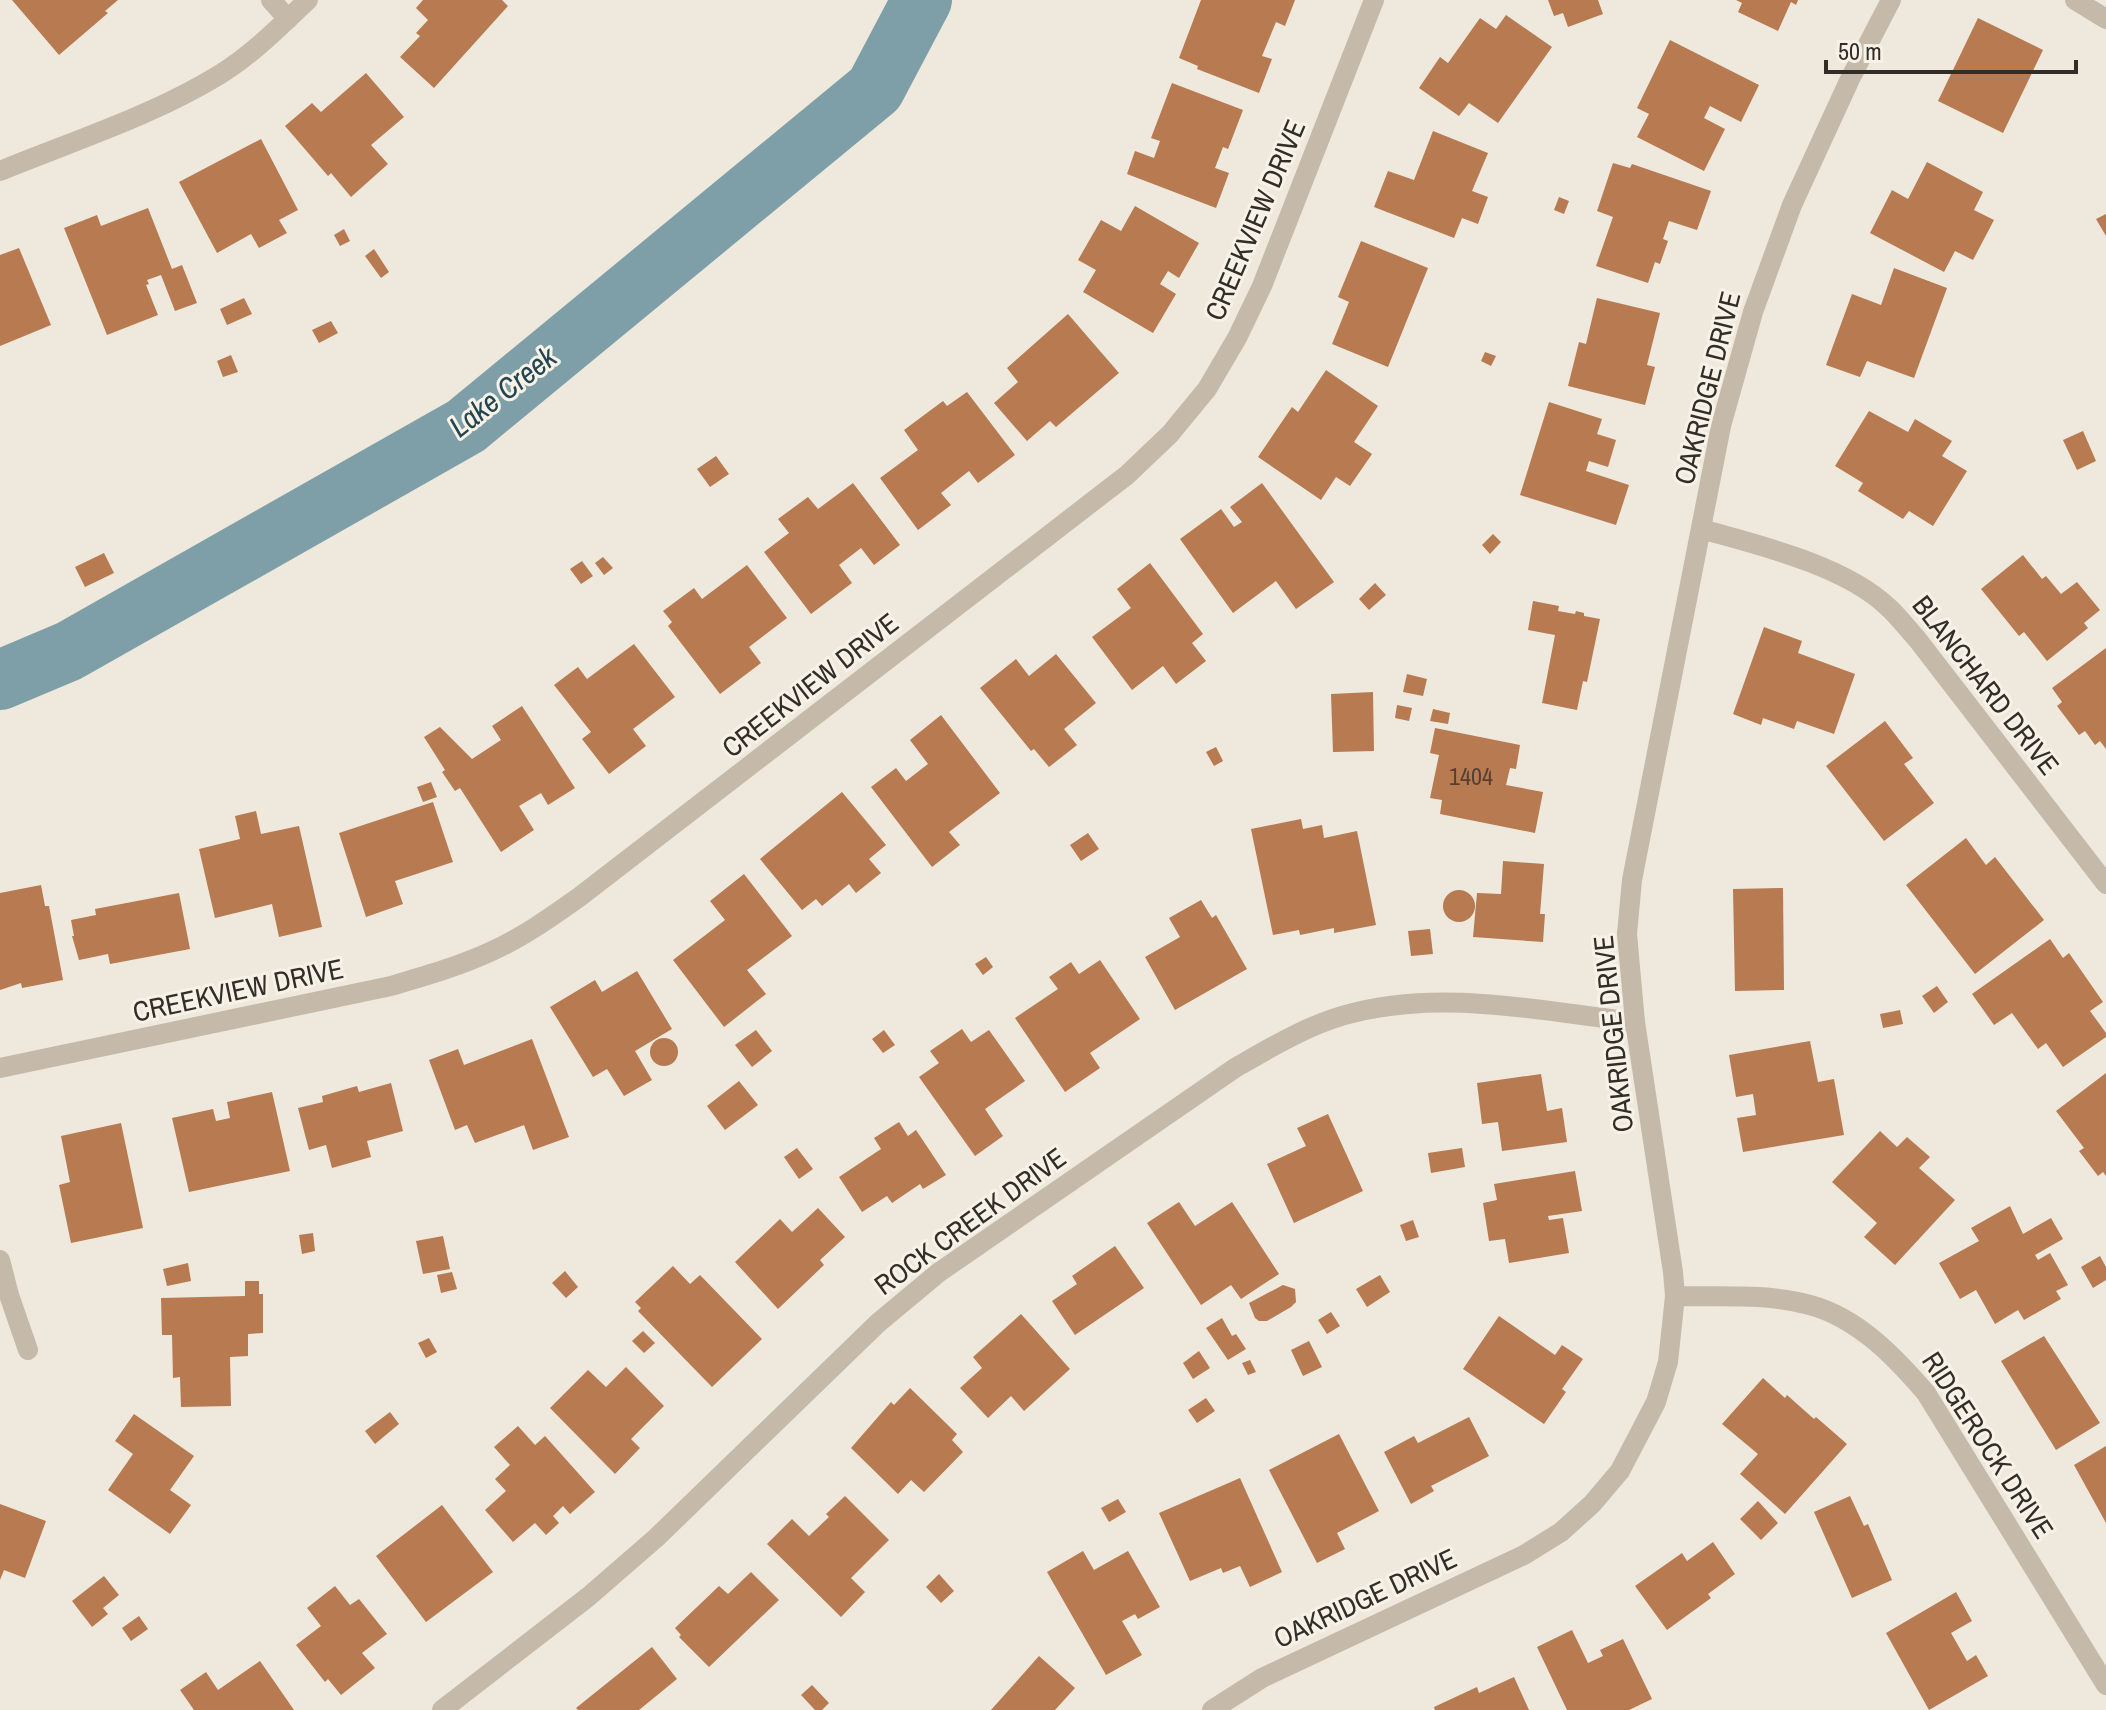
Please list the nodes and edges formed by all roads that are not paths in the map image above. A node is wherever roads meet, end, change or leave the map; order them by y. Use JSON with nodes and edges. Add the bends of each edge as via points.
{"nodes":[{"id":1,"x":271,"y":0,"type":"edge"},
{"id":2,"x":308,"y":0,"type":"edge"},
{"id":3,"x":1374,"y":0,"type":"edge"},
{"id":4,"x":1891,"y":0,"type":"edge"},
{"id":5,"x":2075,"y":0,"type":"edge"},
{"id":6,"x":288,"y":19,"type":"junction"},
{"id":7,"x":2106,"y":19,"type":"edge"},
{"id":8,"x":0,"y":171,"type":"edge"},
{"id":9,"x":1701,"y":529,"type":"junction"},
{"id":10,"x":2106,"y":884,"type":"edge"},
{"id":11,"x":1635,"y":1022,"type":"junction"},
{"id":12,"x":0,"y":1068,"type":"edge"},
{"id":13,"x":0,"y":1260,"type":"edge"},
{"id":14,"x":1675,"y":1296,"type":"junction"},
{"id":15,"x":28,"y":1350,"type":"dead end"},
{"id":16,"x":2106,"y":1685,"type":"edge"},
{"id":17,"x":442,"y":1710,"type":"edge"},
{"id":18,"x":1212,"y":1710,"type":"edge"}],
"edges":[{"from":1,"to":6,"type":"street"},
{"from":2,"to":6,"type":"street"},
{"from":3,"to":12,"type":"street","name":"CREEKVIEW DRIVE","via":[[1237,338],[1207,389],[1127,475],[578,898],[493,950],[391,986]]},
{"from":4,"to":9,"type":"street","name":"OAKRIDGE DRIVE","via":[[1792,205],[1753,312],[1721,426]]},
{"from":5,"to":7,"type":"street"},
{"from":6,"to":8,"type":"street","via":[[221,74],[170,102]]},
{"from":9,"to":10,"type":"street","name":"BLANCHARD DRIVE","via":[[1838,574],[1886,605]]},
{"from":9,"to":11,"type":"street","name":"OAKRIDGE DRIVE","via":[[1632,880],[1627,934]]},
{"from":11,"to":14,"type":"street","name":"OAKRIDGE DRIVE"},
{"from":11,"to":17,"type":"street","name":"ROCK CREEK DRIVE","via":[[1488,1002],[1431,1001],[1342,1015],[1287,1038],[1235,1068],[938,1273],[878,1323],[656,1538]]},
{"from":13,"to":15,"type":"street"},
{"from":14,"to":16,"type":"street","name":"RIDGEROCK DRIVE","via":[[1775,1298],[1813,1305],[1859,1328],[1896,1358],[1926,1393]]},
{"from":14,"to":18,"type":"street","name":"OAKRIDGE DRIVE","via":[[1668,1362],[1656,1402],[1620,1471],[1561,1532],[1524,1555],[1262,1678]]}]}
